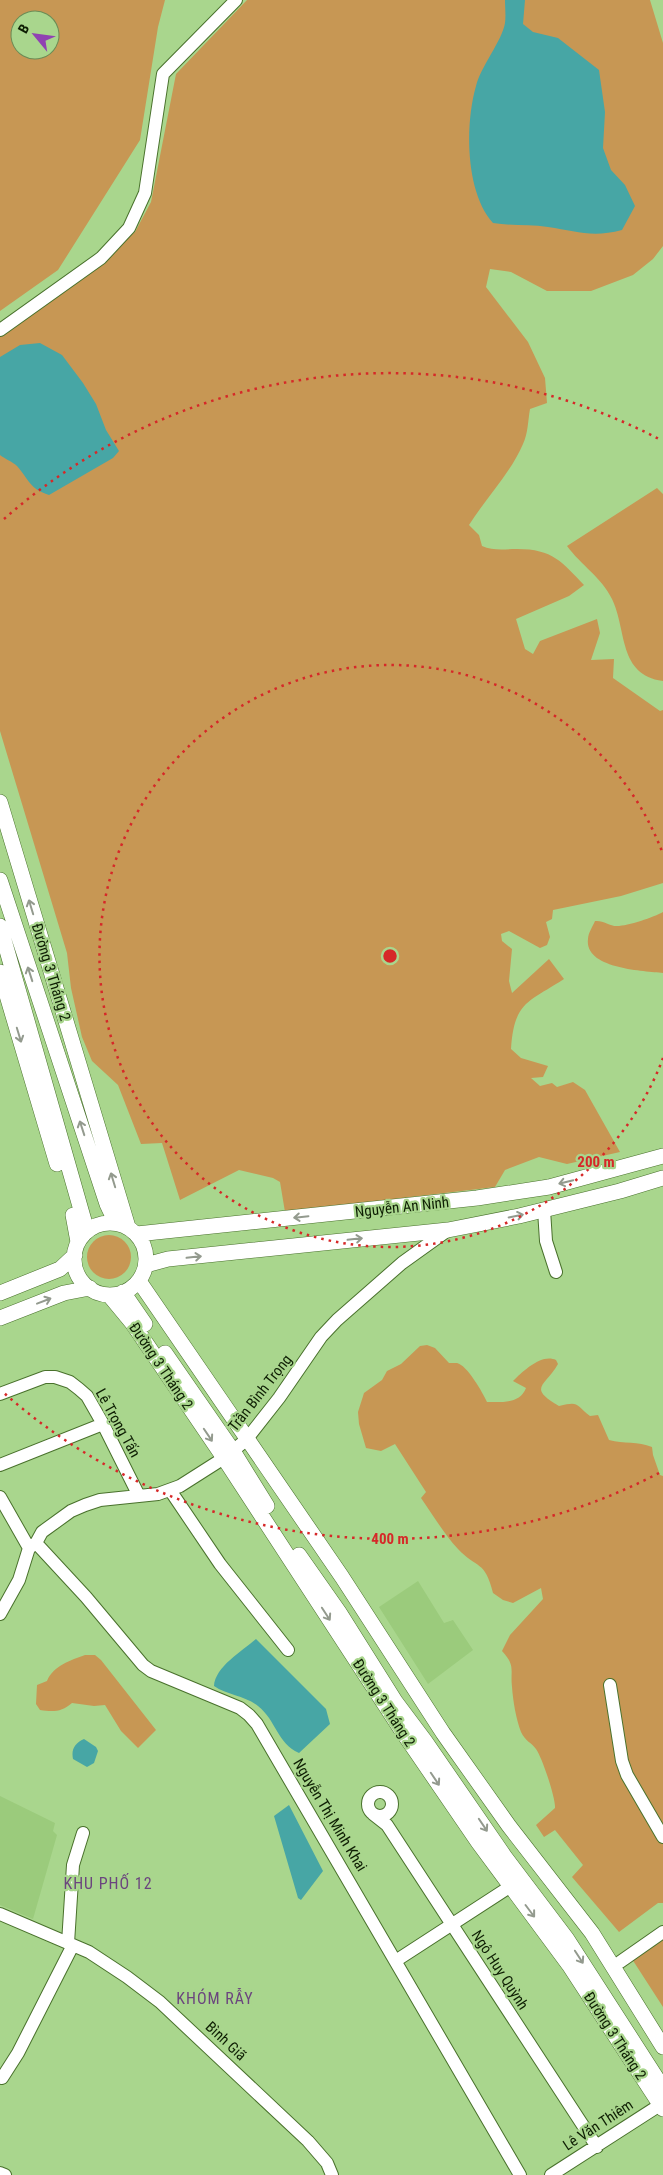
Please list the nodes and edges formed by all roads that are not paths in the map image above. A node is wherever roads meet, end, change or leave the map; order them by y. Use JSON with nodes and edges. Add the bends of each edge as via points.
{"nodes":[{"id":1,"x":236,"y":0,"type":"edge"},
{"id":2,"x":0,"y":330,"type":"edge"},
{"id":3,"x":0,"y":802,"type":"edge"},
{"id":4,"x":0,"y":880,"type":"edge"},
{"id":5,"x":0,"y":926,"type":"edge"},
{"id":6,"x":0,"y":972,"type":"edge"},
{"id":7,"x":663,"y":1156,"type":"edge"},
{"id":8,"x":647,"y":1161,"type":"junction"},
{"id":9,"x":659,"y":1179,"type":"edge"},
{"id":10,"x":476,"y":1198,"type":"junction"},
{"id":11,"x":450,"y":1202,"type":"junction"},
{"id":12,"x":544,"y":1210,"type":"junction"},
{"id":13,"x":482,"y":1222,"type":"junction"},
{"id":14,"x":127,"y":1228,"type":"junction"},
{"id":15,"x":448,"y":1230,"type":"junction"},
{"id":16,"x":80,"y":1243,"type":"junction"},
{"id":17,"x":556,"y":1272,"type":"dead end"},
{"id":18,"x":142,"y":1273,"type":"junction"},
{"id":19,"x":90,"y":1288,"type":"junction"},
{"id":20,"x":0,"y":1293,"type":"edge"},
{"id":21,"x":116,"y":1294,"type":"junction"},
{"id":22,"x":0,"y":1318,"type":"edge"},
{"id":23,"x":0,"y":1394,"type":"edge"},
{"id":24,"x":103,"y":1424,"type":"junction"},
{"id":25,"x":249,"y":1436,"type":"junction"},
{"id":26,"x":228,"y":1454,"type":"junction"},
{"id":27,"x":0,"y":1465,"type":"edge"},
{"id":28,"x":170,"y":1490,"type":"junction"},
{"id":29,"x":139,"y":1496,"type":"junction"},
{"id":30,"x":0,"y":1497,"type":"edge"},
{"id":31,"x":32,"y":1546,"type":"junction"},
{"id":32,"x":2,"y":1605,"type":"edge"},
{"id":33,"x":288,"y":1650,"type":"dead end"},
{"id":34,"x":610,"y":1686,"type":"dead end"},
{"id":35,"x":420,"y":1745,"type":"junction"},
{"id":36,"x":373,"y":1814,"type":"dead end"},
{"id":37,"x":83,"y":1834,"type":"dead end"},
{"id":38,"x":663,"y":1838,"type":"edge"},
{"id":39,"x":511,"y":1886,"type":"junction"},
{"id":40,"x":0,"y":1914,"type":"edge"},
{"id":41,"x":450,"y":1924,"type":"junction"},
{"id":42,"x":663,"y":1932,"type":"edge"},
{"id":43,"x":70,"y":1944,"type":"junction"},
{"id":44,"x":397,"y":1960,"type":"junction"},
{"id":45,"x":619,"y":1968,"type":"junction"},
{"id":46,"x":589,"y":1984,"type":"junction"},
{"id":47,"x":663,"y":2031,"type":"edge"},
{"id":48,"x":663,"y":2046,"type":"edge"},
{"id":49,"x":2,"y":2078,"type":"dead end"},
{"id":50,"x":663,"y":2088,"type":"edge"},
{"id":51,"x":662,"y":2106,"type":"edge"},
{"id":52,"x":597,"y":2147,"type":"junction"},
{"id":53,"x":0,"y":2173,"type":"edge"},
{"id":54,"x":6,"y":2175,"type":"edge"},
{"id":55,"x":332,"y":2175,"type":"edge"},
{"id":56,"x":520,"y":2175,"type":"edge"},
{"id":57,"x":551,"y":2175,"type":"edge"}],
"edges":[{"from":1,"to":2,"type":"street","via":[[163,74],[144,193],[129,228],[101,258]]},
{"from":14,"to":3,"type":"main road","name":"Đường 3 Tháng 2","one_way":true},
{"from":14,"to":4,"type":"main road","name":"Đường 3 Tháng 2","one_way":true,"via":[[107,1204]]},
{"from":5,"to":16,"type":"main road"},
{"from":6,"to":16,"type":"main road","one_way":true},
{"from":7,"to":8,"type":"main road","name":"Nguyễn An Ninh"},
{"from":8,"to":9,"type":"main road"},
{"from":8,"to":10,"type":"main road","name":"Nguyễn An Ninh","one_way":true,"via":[[549,1187]]},
{"from":9,"to":12,"type":"main road","name":"Nguyễn An Ninh"},
{"from":10,"to":11,"type":"main road","name":"Nguyễn An Ninh"},
{"from":10,"to":13,"type":"main road"},
{"from":11,"to":14,"type":"main road","name":"Nguyễn An Ninh","one_way":true},
{"from":11,"to":15,"type":"main road"},
{"from":13,"to":12,"type":"main road","name":"Nguyễn An Ninh","one_way":true},
{"from":12,"to":17,"type":"street","via":[[546,1241]]},
{"from":13,"to":15,"type":"main road","name":"Nguyễn An Ninh"},
{"from":14,"to":16,"type":"main road","via":[[96,1226]]},
{"from":14,"to":18,"type":"main road","via":[[144,1248]]},
{"from":18,"to":15,"type":"main road","name":"Nguyễn An Ninh","one_way":true,"via":[[168,1260]]},
{"from":15,"to":25,"type":"street","name":"Trần Bình Trọng","via":[[402,1263],[337,1320]]},
{"from":16,"to":19,"type":"main road","via":[[76,1268],[81,1280]]},
{"from":16,"to":20,"type":"main road","via":[[60,1270]]},
{"from":18,"to":21,"type":"main road"},
{"from":18,"to":25,"type":"main road","name":"Đường 3 Tháng 2"},
{"from":19,"to":21,"type":"main road","via":[[99,1293]]},
{"from":22,"to":19,"type":"main road","one_way":true,"via":[[64,1293]]},
{"from":21,"to":26,"type":"main road","name":"Đường 3 Tháng 2","one_way":true,"via":[[133,1324]]},
{"from":23,"to":24,"type":"street","name":"Lê Trọng Tấn","via":[[45,1377],[56,1377],[70,1382],[87,1396]]},
{"from":24,"to":27,"type":"street"},
{"from":24,"to":29,"type":"street","name":"Lê Trọng Tấn"},
{"from":25,"to":26,"type":"street","name":"Trần Bình Trọng"},
{"from":25,"to":45,"type":"main road","name":"Đường 3 Tháng 2","via":[[509,1826]]},
{"from":26,"to":28,"type":"street","name":"Trần Bình Trọng"},
{"from":26,"to":35,"type":"main road","name":"Đường 3 Tháng 2","one_way":true},
{"from":28,"to":29,"type":"street","name":"Trần Bình Trọng"},
{"from":28,"to":33,"type":"street","via":[[220,1564]]},
{"from":29,"to":31,"type":"street","name":"Trần Bình Trọng","via":[[85,1505],[42,1532]]},
{"from":30,"to":31,"type":"street","name":"Nguyễn Thị Minh Khai"},
{"from":31,"to":32,"type":"street","name":"Trần Bình Trọng","via":[[19,1580]]},
{"from":31,"to":44,"type":"street","name":"Nguyễn Thị Minh Khai","via":[[86,1597],[143,1665],[249,1714]]},
{"from":34,"to":38,"type":"street","via":[[622,1761]]},
{"from":35,"to":39,"type":"main road","name":"Đường 3 Tháng 2","one_way":true,"via":[[478,1842]]},
{"from":35,"to":46,"type":"main road","name":"Đường 3 Tháng 2","one_way":true,"via":[[567,1939]]},
{"from":36,"to":41,"type":"street","name":"Ngô Huy Quỳnh","via":[[387,1825]]},
{"from":37,"to":43,"type":"street","via":[[72,1865]]},
{"from":39,"to":41,"type":"street"},
{"from":39,"to":46,"type":"main road","name":"Đường 3 Tháng 2","one_way":true},
{"from":40,"to":43,"type":"street","name":"Bình Giã"},
{"from":41,"to":44,"type":"street"},
{"from":41,"to":52,"type":"street","name":"Ngô Huy Quỳnh"},
{"from":42,"to":45,"type":"street"},
{"from":43,"to":49,"type":"street","via":[[18,2053]]},
{"from":43,"to":55,"type":"street","name":"Bình Giã","via":[[112,1966],[160,2002],[308,2141]]},
{"from":44,"to":56,"type":"street","name":"Nguyễn Thị Minh Khai"},
{"from":45,"to":47,"type":"main road","name":"Đường 3 Tháng 2"},
{"from":45,"to":48,"type":"main road","name":"Đường 3 Tháng 2"},
{"from":46,"to":50,"type":"main road","name":"Đường 3 Tháng 2"},
{"from":46,"to":51,"type":"main road","name":"Đường 3 Tháng 2"},
{"from":51,"to":52,"type":"street","name":"Lê Văn Thiêm"},
{"from":52,"to":57,"type":"street","name":"Lê Văn Thiêm"},
{"from":53,"to":54,"type":"street"}]}
